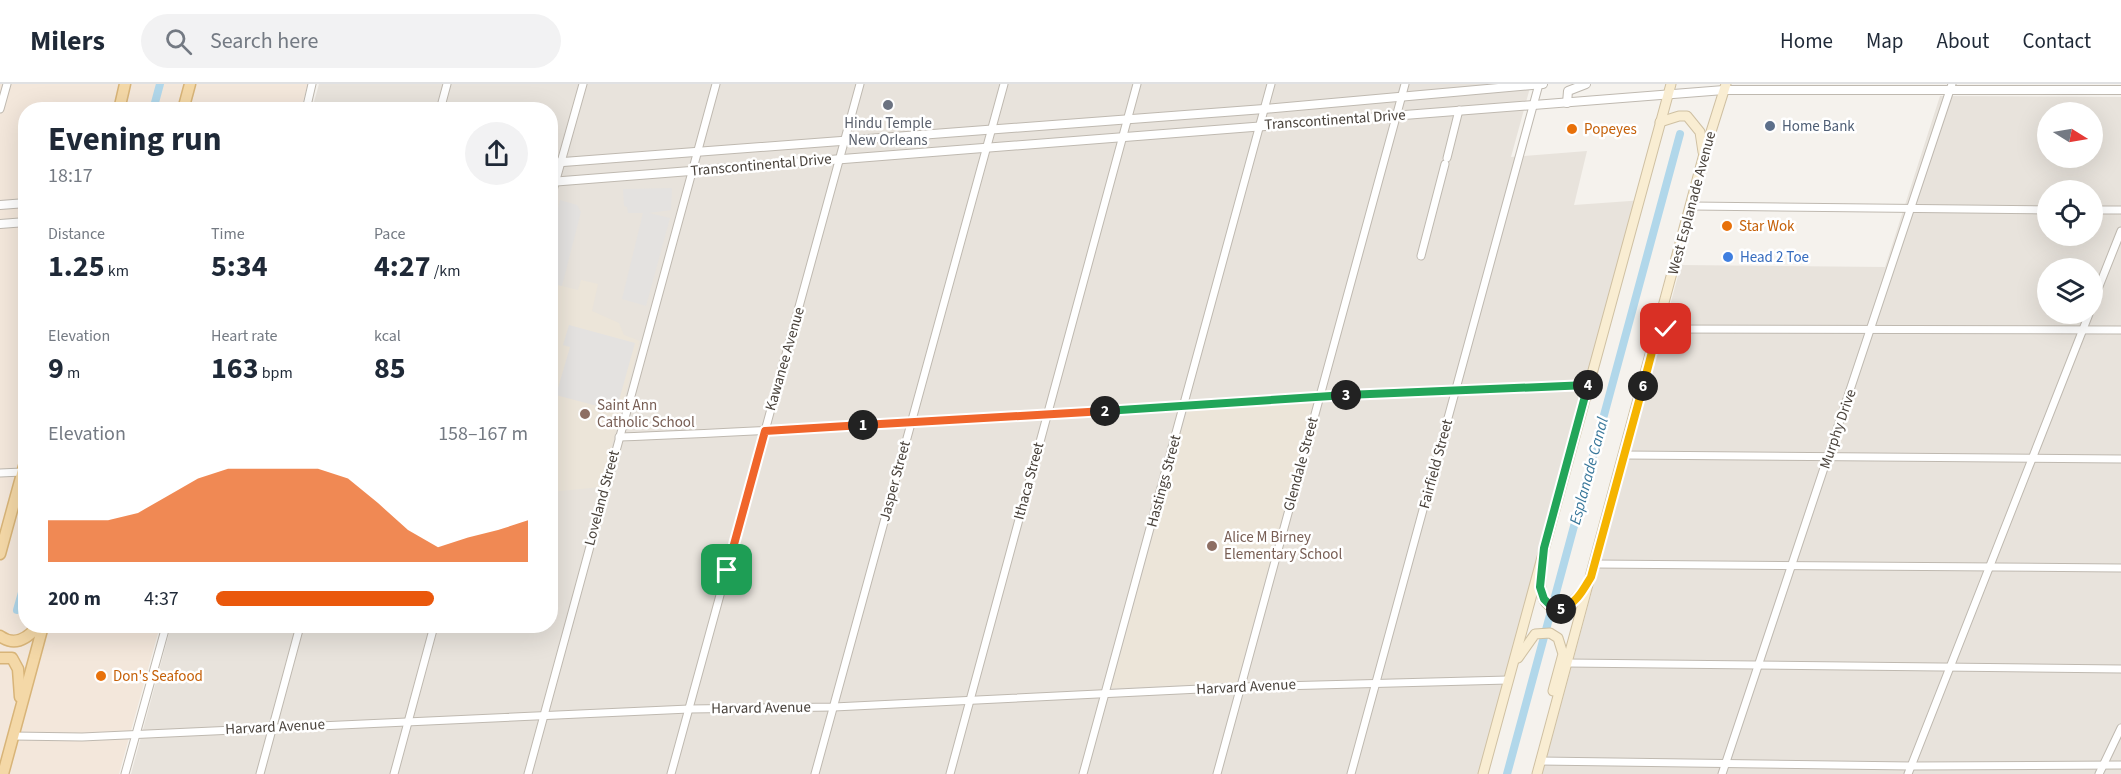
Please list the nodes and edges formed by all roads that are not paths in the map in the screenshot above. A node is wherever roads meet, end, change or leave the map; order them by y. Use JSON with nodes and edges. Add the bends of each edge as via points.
{"nodes":[{"id":1,"x":7,"y":84,"type":"edge"},
{"id":2,"x":125,"y":84,"type":"edge"},
{"id":3,"x":190,"y":84,"type":"edge"},
{"id":4,"x":312,"y":84,"type":"edge"},
{"id":5,"x":447,"y":84,"type":"edge"},
{"id":6,"x":583,"y":84,"type":"edge"},
{"id":7,"x":716,"y":84,"type":"edge"},
{"id":8,"x":860,"y":84,"type":"edge"},
{"id":9,"x":1004,"y":84,"type":"edge"},
{"id":10,"x":1137,"y":84,"type":"edge"},
{"id":11,"x":1271,"y":84,"type":"edge"},
{"id":12,"x":1405,"y":84,"type":"edge"},
{"id":13,"x":1541,"y":84,"type":"edge"},
{"id":14,"x":1586,"y":84,"type":"edge"},
{"id":15,"x":1671,"y":84,"type":"edge"},
{"id":16,"x":1725,"y":87,"type":"edge"},
{"id":17,"x":1951,"y":87,"type":"edge"},
{"id":18,"x":2121,"y":90,"type":"edge"},
{"id":19,"x":1402,"y":96,"type":"junction"},
{"id":20,"x":1667,"y":96,"type":"junction"},
{"id":21,"x":121,"y":102,"type":"edge"},
{"id":22,"x":185,"y":102,"type":"edge"},
{"id":23,"x":308,"y":102,"type":"edge"},
{"id":24,"x":442,"y":102,"type":"edge"},
{"id":25,"x":1567,"y":103,"type":"junction"},
{"id":26,"x":1534,"y":105,"type":"junction"},
{"id":27,"x":0,"y":109,"type":"edge"},
{"id":28,"x":1264,"y":109,"type":"junction"},
{"id":29,"x":1459,"y":110,"type":"junction"},
{"id":30,"x":1396,"y":116,"type":"junction"},
{"id":31,"x":1128,"y":118,"type":"junction"},
{"id":32,"x":1660,"y":122,"type":"junction"},
{"id":33,"x":1259,"y":125,"type":"junction"},
{"id":34,"x":992,"y":128,"type":"junction"},
{"id":35,"x":1123,"y":137,"type":"junction"},
{"id":36,"x":845,"y":140,"type":"junction"},
{"id":37,"x":987,"y":148,"type":"junction"},
{"id":38,"x":698,"y":152,"type":"junction"},
{"id":39,"x":1704,"y":154,"type":"junction"},
{"id":40,"x":840,"y":159,"type":"junction"},
{"id":41,"x":558,"y":162,"type":"edge"},
{"id":42,"x":561,"y":162,"type":"junction"},
{"id":43,"x":558,"y":170,"type":"edge"},
{"id":44,"x":692,"y":171,"type":"junction"},
{"id":45,"x":558,"y":182,"type":"edge"},
{"id":46,"x":18,"y":204,"type":"edge"},
{"id":47,"x":0,"y":205,"type":"edge"},
{"id":48,"x":1692,"y":206,"type":"junction"},
{"id":49,"x":1911,"y":209,"type":"junction"},
{"id":50,"x":2037,"y":210,"type":"edge"},
{"id":51,"x":2103,"y":210,"type":"edge"},
{"id":52,"x":2121,"y":210,"type":"edge"},
{"id":53,"x":18,"y":223,"type":"edge"},
{"id":54,"x":0,"y":224,"type":"edge"},
{"id":55,"x":2121,"y":231,"type":"edge"},
{"id":56,"x":1421,"y":256,"type":"dead end"},
{"id":57,"x":2103,"y":276,"type":"edge"},
{"id":58,"x":2085,"y":324,"type":"edge"},
{"id":59,"x":1872,"y":328,"type":"junction"},
{"id":60,"x":1658,"y":329,"type":"junction"},
{"id":61,"x":2082,"y":330,"type":"junction"},
{"id":62,"x":2121,"y":330,"type":"edge"},
{"id":63,"x":1588,"y":385,"type":"junction"},
{"id":64,"x":1456,"y":390,"type":"junction"},
{"id":65,"x":1320,"y":397,"type":"junction"},
{"id":66,"x":1184,"y":406,"type":"junction"},
{"id":67,"x":1047,"y":414,"type":"junction"},
{"id":68,"x":911,"y":422,"type":"junction"},
{"id":69,"x":765,"y":431,"type":"junction"},
{"id":70,"x":619,"y":437,"type":"junction"},
{"id":71,"x":1624,"y":455,"type":"junction"},
{"id":72,"x":1828,"y":457,"type":"junction"},
{"id":73,"x":2032,"y":458,"type":"junction"},
{"id":74,"x":2121,"y":459,"type":"edge"},
{"id":75,"x":18,"y":472,"type":"edge"},
{"id":76,"x":0,"y":473,"type":"edge"},
{"id":77,"x":18,"y":487,"type":"edge"},
{"id":78,"x":1544,"y":548,"type":"junction"},
{"id":79,"x":0,"y":554,"type":"edge"},
{"id":80,"x":1594,"y":564,"type":"junction"},
{"id":81,"x":1792,"y":565,"type":"junction"},
{"id":82,"x":1990,"y":566,"type":"junction"},
{"id":83,"x":2121,"y":568,"type":"edge"},
{"id":84,"x":1591,"y":577,"type":"junction"},
{"id":85,"x":30,"y":633,"type":"edge"},
{"id":86,"x":41,"y":633,"type":"edge"},
{"id":87,"x":164,"y":633,"type":"edge"},
{"id":88,"x":298,"y":633,"type":"edge"},
{"id":89,"x":432,"y":633,"type":"edge"},
{"id":90,"x":0,"y":636,"type":"edge"},
{"id":91,"x":0,"y":650,"type":"edge"},
{"id":92,"x":0,"y":657,"type":"edge"},
{"id":93,"x":12,"y":658,"type":"junction"},
{"id":94,"x":1567,"y":663,"type":"junction"},
{"id":95,"x":1758,"y":664,"type":"junction"},
{"id":96,"x":1512,"y":667,"type":"junction"},
{"id":97,"x":1951,"y":667,"type":"junction"},
{"id":98,"x":2121,"y":669,"type":"edge"},
{"id":99,"x":1508,"y":680,"type":"junction"},
{"id":100,"x":1376,"y":682,"type":"junction"},
{"id":101,"x":1241,"y":687,"type":"junction"},
{"id":102,"x":1105,"y":695,"type":"junction"},
{"id":103,"x":971,"y":700,"type":"junction"},
{"id":104,"x":21,"y":706,"type":"junction"},
{"id":105,"x":834,"y":706,"type":"junction"},
{"id":106,"x":689,"y":709,"type":"junction"},
{"id":107,"x":544,"y":717,"type":"junction"},
{"id":108,"x":409,"y":721,"type":"junction"},
{"id":109,"x":273,"y":727,"type":"junction"},
{"id":110,"x":2121,"y":728,"type":"edge"},
{"id":111,"x":136,"y":734,"type":"junction"},
{"id":112,"x":1548,"y":735,"type":"junction"},
{"id":113,"x":13,"y":736,"type":"junction"},
{"id":114,"x":1540,"y":761,"type":"junction"},
{"id":115,"x":1726,"y":762,"type":"junction"},
{"id":116,"x":2104,"y":764,"type":"junction"},
{"id":117,"x":2121,"y":765,"type":"edge"},
{"id":118,"x":1911,"y":766,"type":"junction"},
{"id":119,"x":3,"y":774,"type":"edge"},
{"id":120,"x":125,"y":774,"type":"edge"},
{"id":121,"x":260,"y":774,"type":"edge"},
{"id":122,"x":394,"y":774,"type":"edge"},
{"id":123,"x":528,"y":774,"type":"edge"},
{"id":124,"x":671,"y":774,"type":"edge"},
{"id":125,"x":815,"y":774,"type":"edge"},
{"id":126,"x":950,"y":774,"type":"edge"},
{"id":127,"x":1083,"y":774,"type":"edge"},
{"id":128,"x":1217,"y":774,"type":"edge"},
{"id":129,"x":1351,"y":774,"type":"edge"},
{"id":130,"x":1483,"y":774,"type":"edge"},
{"id":131,"x":1537,"y":774,"type":"edge"},
{"id":132,"x":1722,"y":774,"type":"edge"},
{"id":133,"x":1908,"y":774,"type":"edge"},
{"id":134,"x":2100,"y":774,"type":"edge"}],
"edges":[{"from":1,"to":27,"type":"street"},
{"from":2,"to":21,"type":"main road"},
{"from":3,"to":22,"type":"main road"},
{"from":4,"to":23,"type":"street"},
{"from":5,"to":24,"type":"street"},
{"from":6,"to":42,"type":"street"},
{"from":7,"to":38,"type":"street","name":"Loveland Street"},
{"from":8,"to":36,"type":"street","name":"Kawanee Avenue"},
{"from":9,"to":34,"type":"street","name":"Jasper Street"},
{"from":10,"to":31,"type":"street","name":"Ithaca Street"},
{"from":11,"to":28,"type":"street","name":"Hastings Street"},
{"from":12,"to":19,"type":"street","name":"Glendale Street"},
{"from":13,"to":19,"type":"street","name":"Transcontinental Drive"},
{"from":13,"to":26,"type":"street","name":"Fairfield Street"},
{"from":14,"to":25,"type":"street","via":[[1568,91]]},
{"from":15,"to":20,"type":"main road"},
{"from":16,"to":17,"type":"street","name":"Transcontinental Drive"},
{"from":16,"to":20,"type":"street","name":"Transcontinental Drive"},
{"from":16,"to":39,"type":"main road","name":"West Esplanade Avenue"},
{"from":17,"to":18,"type":"street","name":"Transcontinental Drive"},
{"from":17,"to":49,"type":"street","name":"Murphy Drive"},
{"from":19,"to":28,"type":"street","name":"Transcontinental Drive"},
{"from":19,"to":30,"type":"street","name":"Glendale Street"},
{"from":20,"to":25,"type":"street","name":"Transcontinental Drive"},
{"from":20,"to":32,"type":"main road"},
{"from":25,"to":26,"type":"street","name":"Transcontinental Drive"},
{"from":26,"to":29,"type":"street","name":"Transcontinental Drive"},
{"from":26,"to":64,"type":"street","name":"Fairfield Street"},
{"from":28,"to":31,"type":"street","name":"Transcontinental Drive"},
{"from":28,"to":33,"type":"street","name":"Hastings Street"},
{"from":29,"to":30,"type":"street","name":"Transcontinental Drive"},
{"from":29,"to":56,"type":"street"},
{"from":30,"to":33,"type":"street","name":"Transcontinental Drive"},
{"from":30,"to":65,"type":"street","name":"Glendale Street"},
{"from":31,"to":34,"type":"street","name":"Transcontinental Drive"},
{"from":31,"to":35,"type":"street","name":"Ithaca Street"},
{"from":32,"to":39,"type":"main road","via":[[1687,116],[1700,132]]},
{"from":32,"to":63,"type":"main road"},
{"from":33,"to":35,"type":"street","name":"Transcontinental Drive"},
{"from":33,"to":66,"type":"street","name":"Hastings Street"},
{"from":34,"to":36,"type":"street","name":"Transcontinental Drive"},
{"from":34,"to":37,"type":"street","name":"Jasper Street"},
{"from":35,"to":37,"type":"street","name":"Transcontinental Drive"},
{"from":35,"to":67,"type":"street","name":"Ithaca Street"},
{"from":36,"to":38,"type":"street","name":"Transcontinental Drive"},
{"from":36,"to":40,"type":"street","name":"Kawanee Avenue"},
{"from":37,"to":40,"type":"street","name":"Transcontinental Drive"},
{"from":37,"to":68,"type":"street","name":"Jasper Street"},
{"from":38,"to":42,"type":"street","name":"Transcontinental Drive"},
{"from":38,"to":44,"type":"street","name":"Loveland Street"},
{"from":39,"to":48,"type":"main road","name":"West Esplanade Avenue"},
{"from":40,"to":44,"type":"street","name":"Transcontinental Drive"},
{"from":40,"to":69,"type":"street","name":"Kawanee Avenue"},
{"from":41,"to":42,"type":"street","name":"Transcontinental Drive"},
{"from":42,"to":43,"type":"street"},
{"from":44,"to":45,"type":"street","name":"Transcontinental Drive"},
{"from":44,"to":70,"type":"street","name":"Loveland Street"},
{"from":46,"to":47,"type":"street"},
{"from":48,"to":49,"type":"street"},
{"from":48,"to":60,"type":"main road","name":"West Esplanade Avenue"},
{"from":49,"to":50,"type":"street"},
{"from":49,"to":59,"type":"street","name":"Murphy Drive"},
{"from":51,"to":52,"type":"street"},
{"from":53,"to":54,"type":"street"},
{"from":55,"to":57,"type":"street"},
{"from":58,"to":61,"type":"street"},
{"from":59,"to":60,"type":"street"},
{"from":59,"to":61,"type":"street"},
{"from":59,"to":72,"type":"street","name":"Murphy Drive"},
{"from":60,"to":71,"type":"main road","name":"West Esplanade Avenue"},
{"from":61,"to":62,"type":"street"},
{"from":61,"to":73,"type":"street"},
{"from":63,"to":64,"type":"street"},
{"from":63,"to":78,"type":"main road"},
{"from":64,"to":65,"type":"street"},
{"from":64,"to":100,"type":"street","name":"Fairfield Street"},
{"from":65,"to":66,"type":"street"},
{"from":65,"to":101,"type":"street","name":"Glendale Street"},
{"from":66,"to":67,"type":"street"},
{"from":66,"to":102,"type":"street","name":"Hastings Street"},
{"from":67,"to":68,"type":"street"},
{"from":67,"to":103,"type":"street","name":"Ithaca Street"},
{"from":68,"to":69,"type":"street"},
{"from":68,"to":105,"type":"street","name":"Jasper Street"},
{"from":69,"to":70,"type":"street"},
{"from":69,"to":106,"type":"street","name":"Kawanee Avenue"},
{"from":70,"to":107,"type":"street","name":"Loveland Street"},
{"from":71,"to":72,"type":"street"},
{"from":71,"to":80,"type":"main road","name":"West Esplanade Avenue"},
{"from":72,"to":73,"type":"street"},
{"from":72,"to":81,"type":"street","name":"Murphy Drive"},
{"from":73,"to":74,"type":"street"},
{"from":73,"to":82,"type":"street"},
{"from":75,"to":76,"type":"street"},
{"from":77,"to":79,"type":"main road"},
{"from":78,"to":84,"type":"main road","via":[[1540,587],[1552,607],[1569,606]]},
{"from":78,"to":96,"type":"main road"},
{"from":80,"to":81,"type":"street"},
{"from":80,"to":84,"type":"main road","name":"West Esplanade Avenue"},
{"from":81,"to":82,"type":"street"},
{"from":81,"to":95,"type":"street","name":"Murphy Drive"},
{"from":82,"to":83,"type":"street"},
{"from":82,"to":97,"type":"street"},
{"from":84,"to":94,"type":"main road","name":"West Esplanade Avenue"},
{"from":85,"to":90,"type":"main road","via":[[22,640]]},
{"from":86,"to":104,"type":"main road"},
{"from":87,"to":111,"type":"street"},
{"from":88,"to":109,"type":"street"},
{"from":89,"to":108,"type":"street"},
{"from":91,"to":93,"type":"main road"},
{"from":92,"to":93,"type":"main road"},
{"from":93,"to":104,"type":"main road","via":[[18,669]]},
{"from":94,"to":95,"type":"street"},
{"from":94,"to":112,"type":"main road","name":"West Esplanade Avenue"},
{"from":95,"to":97,"type":"street"},
{"from":95,"to":115,"type":"street","name":"Murphy Drive"},
{"from":96,"to":99,"type":"main road"},
{"from":96,"to":112,"type":"main road","via":[[1535,634],[1557,638],[1563,654],[1547,714]]},
{"from":97,"to":98,"type":"street"},
{"from":97,"to":118,"type":"street"},
{"from":99,"to":100,"type":"street","name":"Harvard Avenue"},
{"from":99,"to":130,"type":"main road"},
{"from":100,"to":101,"type":"street","name":"Harvard Avenue"},
{"from":100,"to":129,"type":"street","name":"Fairfield Street"},
{"from":101,"to":102,"type":"street","name":"Harvard Avenue"},
{"from":101,"to":128,"type":"street","name":"Glendale Street"},
{"from":102,"to":103,"type":"street","name":"Harvard Avenue"},
{"from":102,"to":127,"type":"street","name":"Hastings Street"},
{"from":103,"to":105,"type":"street","name":"Harvard Avenue"},
{"from":103,"to":126,"type":"street","name":"Ithaca Street"},
{"from":104,"to":113,"type":"main road"},
{"from":105,"to":106,"type":"street","name":"Harvard Avenue"},
{"from":105,"to":125,"type":"street","name":"Jasper Street"},
{"from":106,"to":107,"type":"street","name":"Harvard Avenue"},
{"from":106,"to":124,"type":"street","name":"Kawanee Avenue"},
{"from":107,"to":108,"type":"street","name":"Harvard Avenue"},
{"from":107,"to":123,"type":"street","name":"Loveland Street"},
{"from":108,"to":109,"type":"street","name":"Harvard Avenue"},
{"from":108,"to":122,"type":"street"},
{"from":109,"to":111,"type":"street","name":"Harvard Avenue"},
{"from":109,"to":121,"type":"street"},
{"from":110,"to":116,"type":"street"},
{"from":111,"to":113,"type":"street","name":"Harvard Avenue"},
{"from":111,"to":120,"type":"street"},
{"from":112,"to":114,"type":"main road","name":"West Esplanade Avenue"},
{"from":113,"to":119,"type":"main road"},
{"from":114,"to":115,"type":"street"},
{"from":114,"to":131,"type":"main road","name":"West Esplanade Avenue"},
{"from":115,"to":118,"type":"street"},
{"from":115,"to":132,"type":"street","name":"Murphy Drive"},
{"from":116,"to":117,"type":"street"},
{"from":116,"to":118,"type":"street"},
{"from":116,"to":134,"type":"street"},
{"from":118,"to":133,"type":"street"}]}
